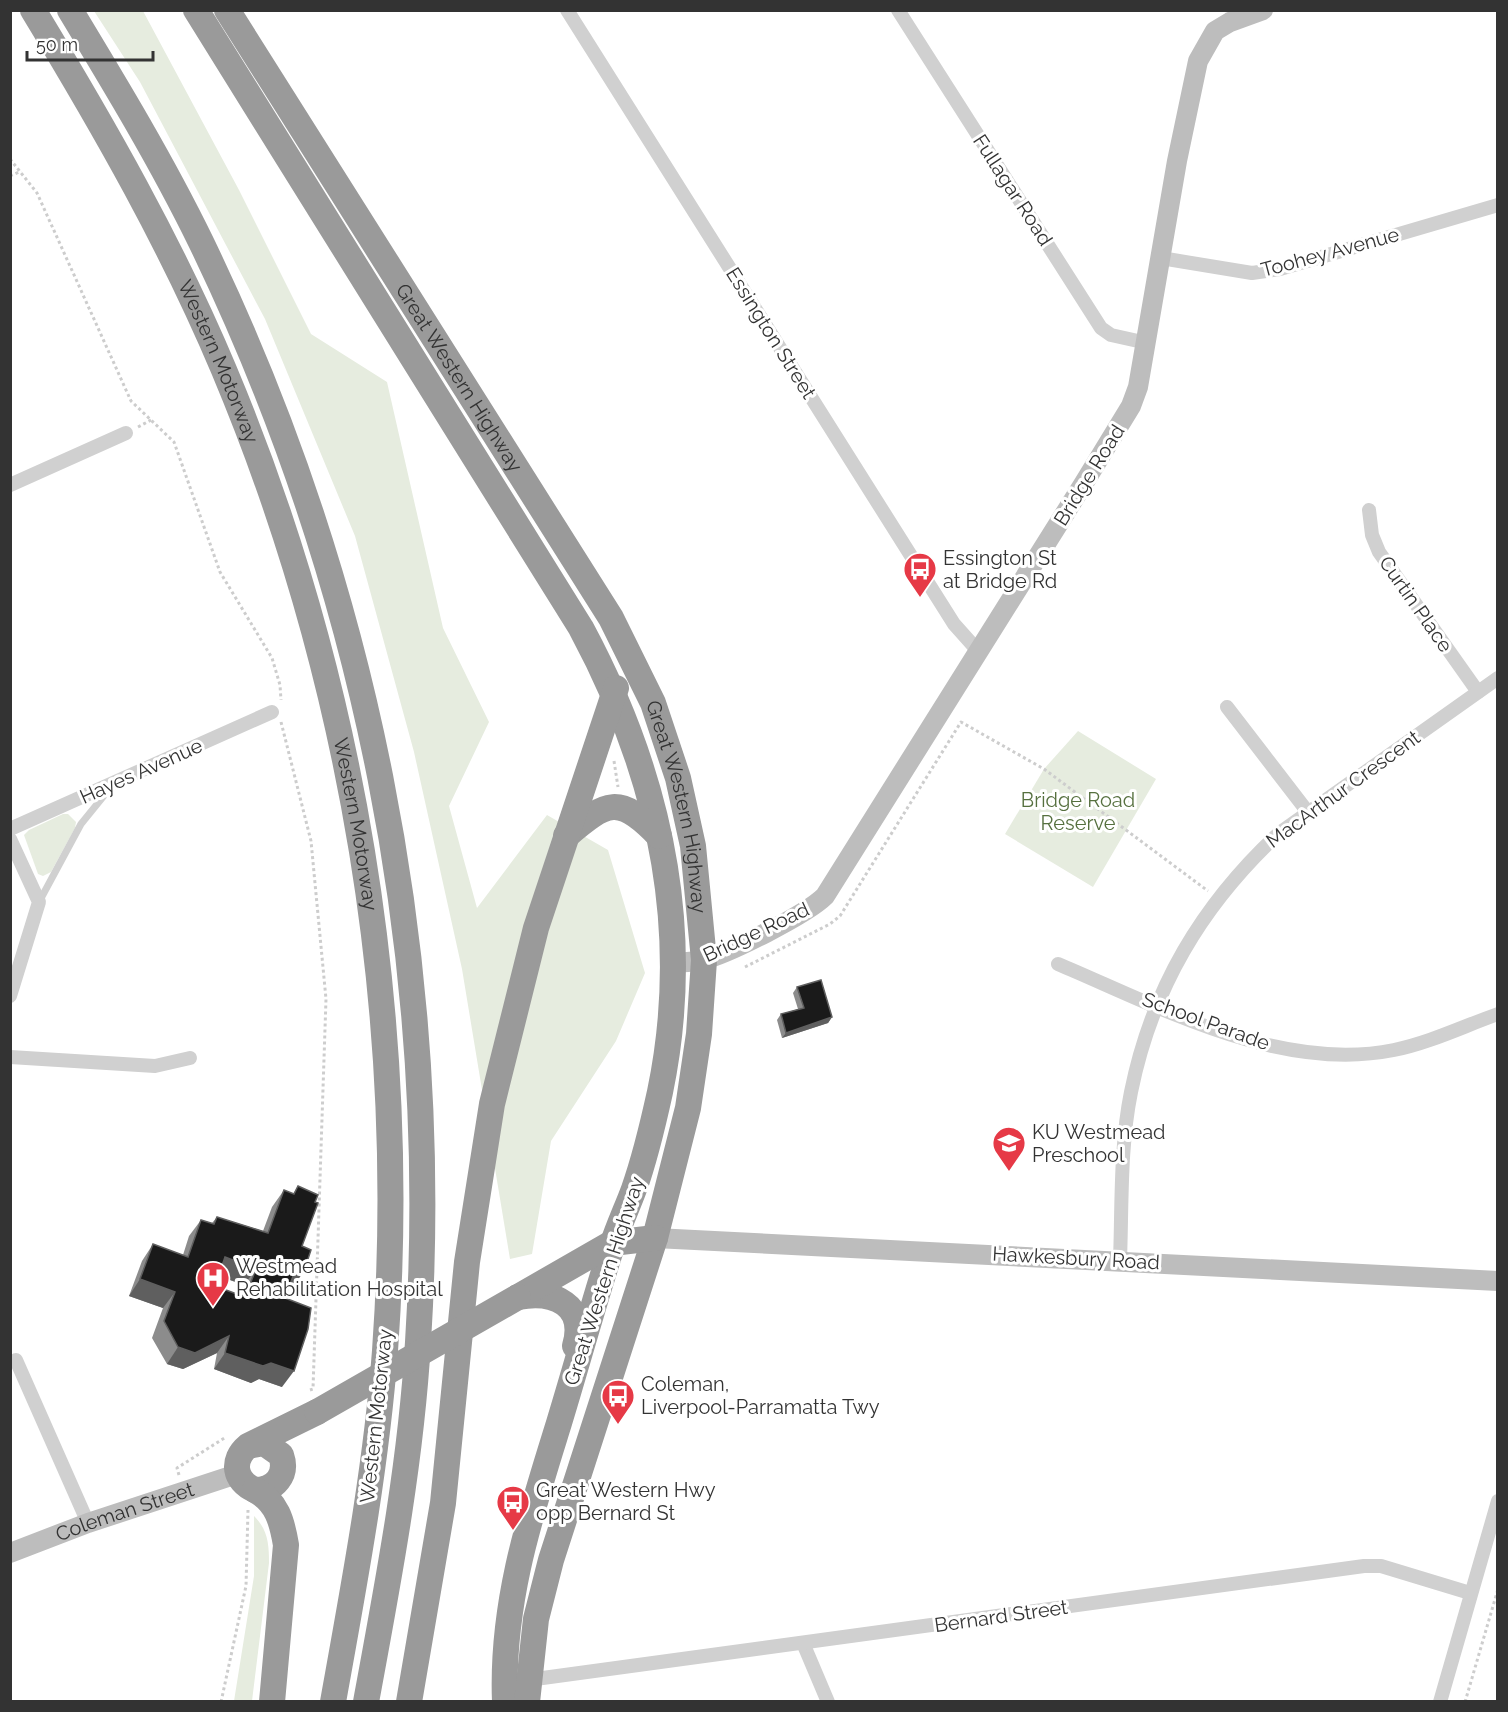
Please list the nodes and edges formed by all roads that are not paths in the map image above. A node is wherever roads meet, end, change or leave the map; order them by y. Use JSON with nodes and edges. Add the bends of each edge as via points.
{"nodes":[{"id":1,"x":33,"y":10,"type":"edge"},
{"id":2,"x":70,"y":10,"type":"edge"},
{"id":3,"x":196,"y":10,"type":"edge"},
{"id":4,"x":227,"y":10,"type":"edge"},
{"id":5,"x":567,"y":10,"type":"edge"},
{"id":6,"x":898,"y":10,"type":"edge"},
{"id":7,"x":1263,"y":10,"type":"edge"},
{"id":8,"x":291,"y":137,"type":"junction"},
{"id":9,"x":1497,"y":207,"type":"edge"},
{"id":10,"x":1161,"y":258,"type":"junction"},
{"id":11,"x":396,"y":303,"type":"junction"},
{"id":12,"x":1148,"y":343,"type":"junction"},
{"id":13,"x":126,"y":434,"type":"dead end"},
{"id":14,"x":10,"y":485,"type":"edge"},
{"id":15,"x":1369,"y":510,"type":"dead end"},
{"id":16,"x":576,"y":561,"type":"junction"},
{"id":17,"x":979,"y":652,"type":"junction"},
{"id":18,"x":1497,"y":678,"type":"edge"},
{"id":19,"x":1478,"y":692,"type":"junction"},
{"id":20,"x":615,"y":696,"type":"junction"},
{"id":21,"x":1227,"y":707,"type":"dead end"},
{"id":22,"x":278,"y":712,"type":"road end"},
{"id":23,"x":115,"y":783,"type":"junction"},
{"id":24,"x":1306,"y":811,"type":"junction"},
{"id":25,"x":10,"y":829,"type":"edge"},
{"id":26,"x":566,"y":836,"type":"junction"},
{"id":27,"x":659,"y":836,"type":"junction"},
{"id":28,"x":10,"y":839,"type":"edge"},
{"id":29,"x":39,"y":902,"type":"junction"},
{"id":30,"x":704,"y":960,"type":"junction"},
{"id":31,"x":675,"y":963,"type":"junction"},
{"id":32,"x":1058,"y":964,"type":"dead end"},
{"id":33,"x":10,"y":996,"type":"edge"},
{"id":34,"x":1157,"y":1005,"type":"junction"},
{"id":35,"x":1497,"y":1014,"type":"edge"},
{"id":36,"x":10,"y":1057,"type":"edge"},
{"id":37,"x":190,"y":1058,"type":"dead end"},
{"id":38,"x":655,"y":1238,"type":"junction"},
{"id":39,"x":612,"y":1244,"type":"junction"},
{"id":40,"x":1120,"y":1261,"type":"junction"},
{"id":41,"x":1497,"y":1281,"type":"edge"},
{"id":42,"x":518,"y":1297,"type":"junction"},
{"id":43,"x":16,"y":1360,"type":"dead end"},
{"id":44,"x":566,"y":1400,"type":"junction"},
{"id":45,"x":310,"y":1404,"type":"junction"},
{"id":46,"x":240,"y":1440,"type":"junction"},
{"id":47,"x":284,"y":1468,"type":"junction"},
{"id":48,"x":247,"y":1489,"type":"junction"},
{"id":49,"x":1497,"y":1501,"type":"edge"},
{"id":50,"x":88,"y":1523,"type":"junction"},
{"id":51,"x":10,"y":1553,"type":"edge"},
{"id":52,"x":1470,"y":1593,"type":"junction"},
{"id":53,"x":803,"y":1643,"type":"junction"},
{"id":54,"x":527,"y":1691,"type":"edge"},
{"id":55,"x":272,"y":1701,"type":"edge"},
{"id":56,"x":333,"y":1701,"type":"edge"},
{"id":57,"x":366,"y":1701,"type":"edge"},
{"id":58,"x":409,"y":1701,"type":"edge"},
{"id":59,"x":505,"y":1701,"type":"edge"},
{"id":60,"x":828,"y":1701,"type":"edge"},
{"id":61,"x":1440,"y":1701,"type":"edge"}],
"edges":[{"from":1,"to":56,"type":"highway","name":"Western Motorway","via":[[126,166],[228,379],[297,573],[330,692],[357,823],[370,903],[384,1041],[388,1250],[385,1347],[374,1455]]},
{"from":2,"to":57,"type":"highway","name":"Western Motorway","via":[[178,196],[242,331],[285,438],[319,535],[352,650],[395,851],[413,992],[421,1106],[420,1291],[407,1452]]},
{"from":3,"to":8,"type":"highway","name":"Great Western Highway"},
{"from":4,"to":8,"type":"highway","name":"Great Western Highway"},
{"from":5,"to":17,"type":"street","name":"Essington Street","via":[[954,624]]},
{"from":6,"to":12,"type":"street","name":"Fullagar Road","via":[[1101,328]]},
{"from":7,"to":10,"type":"street","name":"Bridge Road","via":[[1215,31],[1198,60]]},
{"from":8,"to":11,"type":"highway","name":"Great Western Highway"},
{"from":9,"to":10,"type":"street","name":"Toohey Avenue","via":[[1280,270],[1252,273]]},
{"from":10,"to":12,"type":"street","name":"Bridge Road"},
{"from":11,"to":16,"type":"highway","name":"Great Western Highway"},
{"from":11,"to":20,"type":"highway","name":"Great Western Highway","via":[[570,607]]},
{"from":12,"to":17,"type":"street","name":"Bridge Road","via":[[1131,406]]},
{"from":13,"to":14,"type":"street"},
{"from":15,"to":19,"type":"street","name":"Curtin Place","via":[[1379,552]]},
{"from":16,"to":20,"type":"highway","via":[[611,648],[616,669]]},
{"from":16,"to":30,"type":"highway","name":"Great Western Highway","via":[[624,644],[664,731],[693,846]]},
{"from":17,"to":30,"type":"street","name":"Bridge Road","via":[[825,896],[807,911]]},
{"from":18,"to":19,"type":"street","name":"MacArthur Crescent"},
{"from":19,"to":24,"type":"street","name":"MacArthur Crescent"},
{"from":20,"to":26,"type":"highway"},
{"from":20,"to":27,"type":"highway","name":"Great Western Highway","via":[[637,750]]},
{"from":21,"to":24,"type":"street"},
{"from":22,"to":23,"type":"street","name":"Hayes Avenue"},
{"from":23,"to":25,"type":"street","name":"Hayes Avenue"},
{"from":23,"to":29,"type":"lane","via":[[81,824]]},
{"from":24,"to":34,"type":"street","name":"MacArthur Crescent","via":[[1246,863],[1217,897],[1174,967]]},
{"from":26,"to":27,"type":"highway","via":[[595,811],[623,807]]},
{"from":26,"to":58,"type":"highway","via":[[536,928],[492,1104],[467,1262],[443,1503]]},
{"from":27,"to":31,"type":"highway","name":"Great Western Highway","via":[[670,896]]},
{"from":28,"to":29,"type":"street"},
{"from":29,"to":33,"type":"street"},
{"from":30,"to":31,"type":"street","name":"Bridge Road"},
{"from":30,"to":38,"type":"highway","name":"Great Western Highway","via":[[688,1108]]},
{"from":31,"to":39,"type":"highway","name":"Great Western Highway","via":[[660,1092],[634,1189]]},
{"from":32,"to":34,"type":"street","name":"School Parade"},
{"from":34,"to":35,"type":"street","name":"School Parade","via":[[1251,1041],[1331,1054],[1395,1049]]},
{"from":34,"to":40,"type":"street","name":"MacArthur Crescent","via":[[1142,1045],[1131,1093]]},
{"from":36,"to":37,"type":"street","via":[[155,1066]]},
{"from":38,"to":39,"type":"highway"},
{"from":38,"to":40,"type":"street","name":"Hawkesbury Road"},
{"from":38,"to":54,"type":"highway","name":"Great Western Highway","via":[[551,1560],[536,1619]]},
{"from":39,"to":42,"type":"highway"},
{"from":39,"to":44,"type":"highway","name":"Great Western Highway"},
{"from":40,"to":41,"type":"street","name":"Hawkesbury Road"},
{"from":42,"to":44,"type":"highway","via":[[552,1298],[574,1314],[579,1328],[566,1372]]},
{"from":42,"to":45,"type":"highway","bridge":true},
{"from":43,"to":50,"type":"street"},
{"from":44,"to":59,"type":"highway","name":"Great Western Highway","via":[[525,1534],[512,1592],[504,1656]]},
{"from":45,"to":46,"type":"highway"},
{"from":45,"to":47,"type":"highway"},
{"from":46,"to":47,"type":"highway","via":[[272,1446],[281,1455]]},
{"from":46,"to":48,"type":"highway","via":[[238,1458]]},
{"from":47,"to":48,"type":"highway","via":[[277,1483],[263,1490]]},
{"from":48,"to":50,"type":"street","name":"Coleman Street","via":[[185,1491]]},
{"from":48,"to":55,"type":"highway","via":[[269,1498],[283,1525],[286,1545]]},
{"from":49,"to":52,"type":"street"},
{"from":50,"to":51,"type":"street","name":"Coleman Street"},
{"from":52,"to":53,"type":"street","name":"Bernard Street","via":[[1381,1566],[1364,1566]]},
{"from":52,"to":61,"type":"street"},
{"from":53,"to":54,"type":"street","name":"Bernard Street"},
{"from":53,"to":60,"type":"street"}]}
